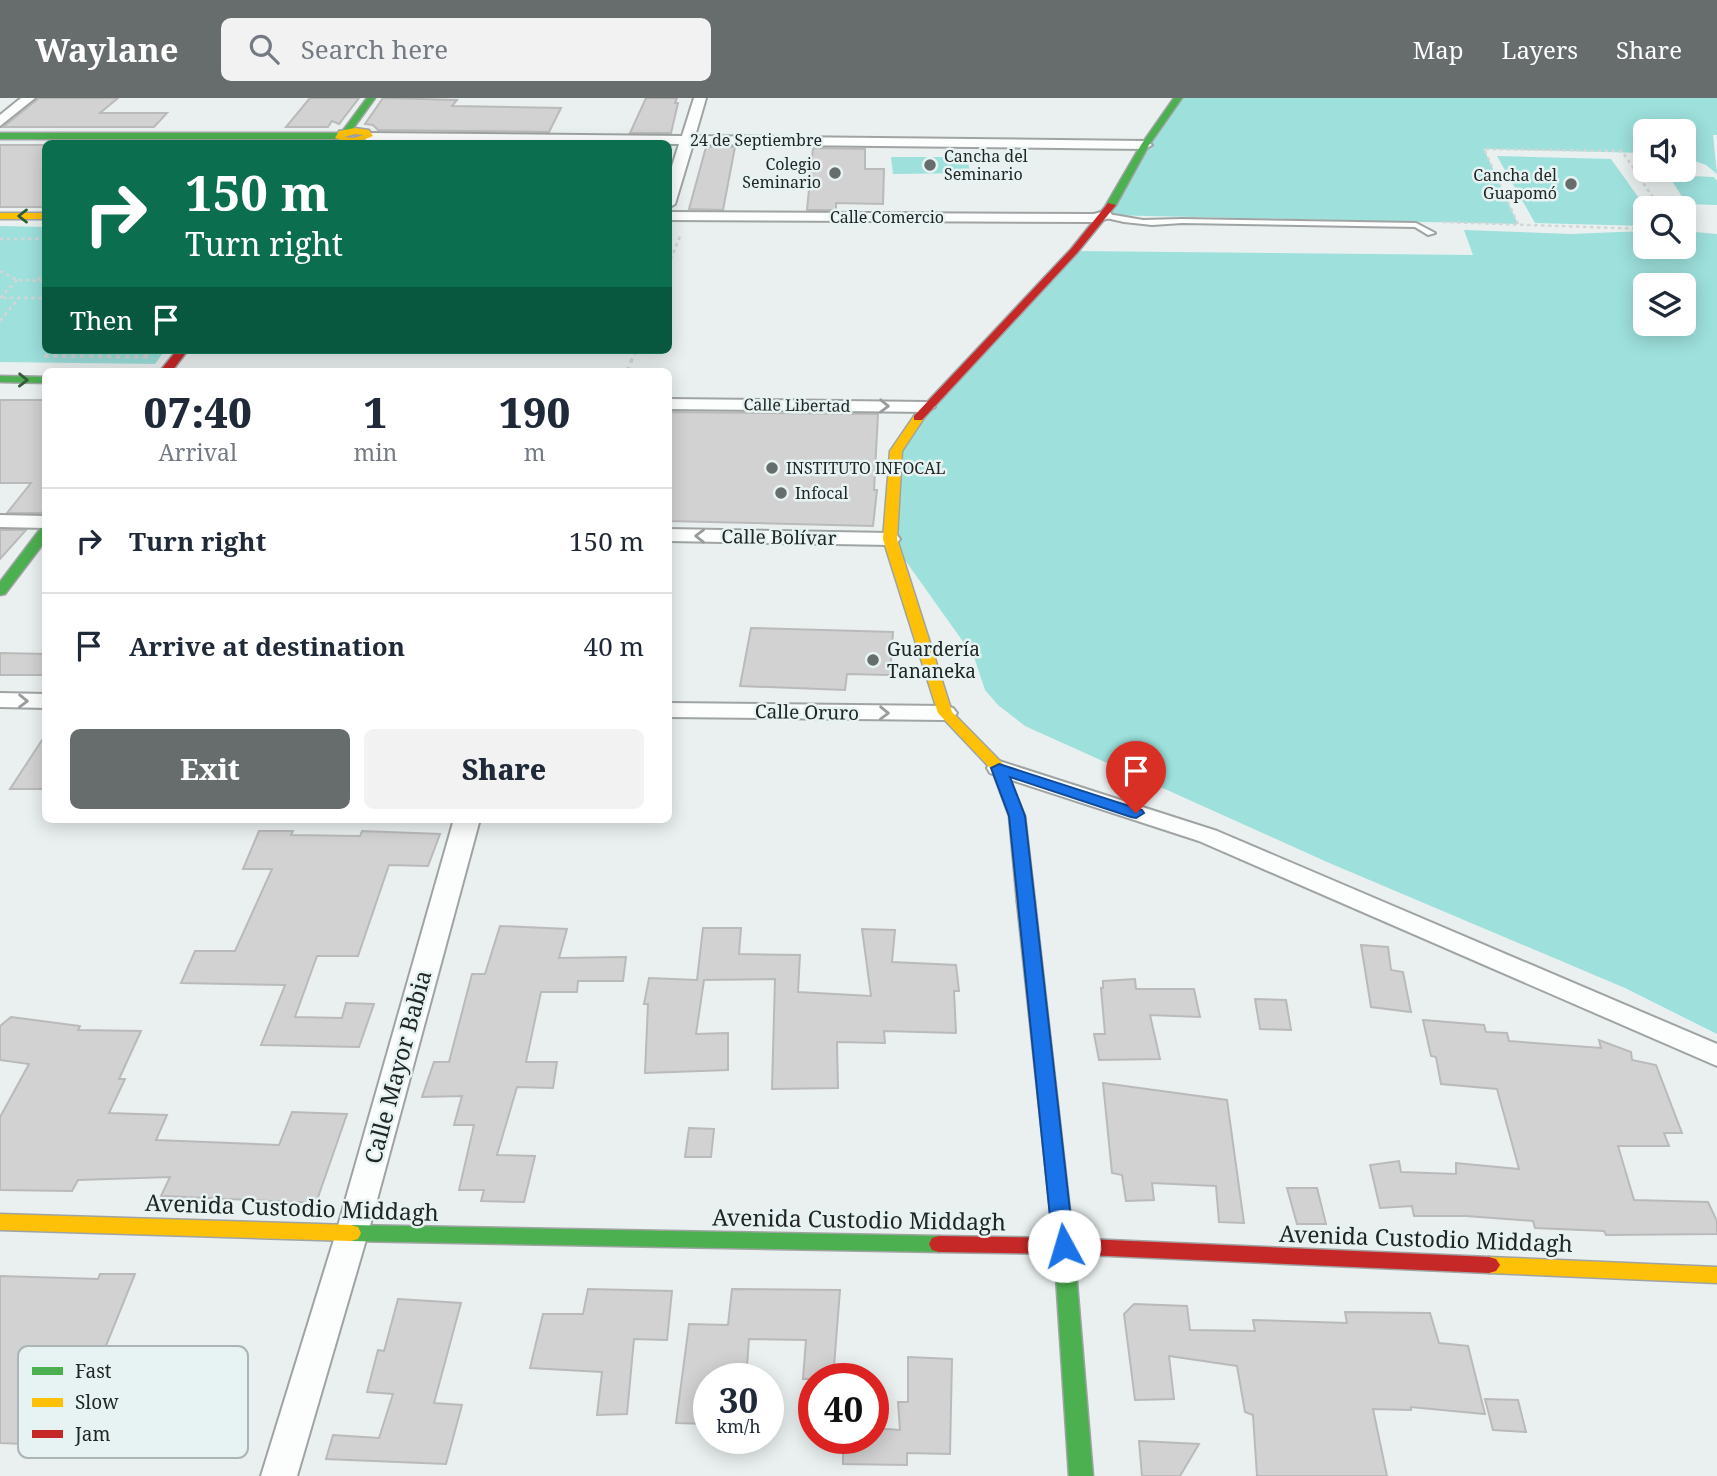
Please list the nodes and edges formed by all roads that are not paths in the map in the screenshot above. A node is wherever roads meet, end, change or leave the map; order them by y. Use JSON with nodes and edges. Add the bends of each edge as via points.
{"nodes":[{"id":1,"x":29,"y":98,"type":"edge"},
{"id":2,"x":700,"y":98,"type":"edge"},
{"id":3,"x":1178,"y":98,"type":"edge"},
{"id":4,"x":377,"y":104,"type":"edge"},
{"id":5,"x":0,"y":122,"type":"edge"},
{"id":6,"x":367,"y":135,"type":"junction"},
{"id":7,"x":0,"y":136,"type":"edge"},
{"id":8,"x":345,"y":138,"type":"edge"},
{"id":9,"x":688,"y":140,"type":"junction"},
{"id":10,"x":1145,"y":145,"type":"junction"},
{"id":11,"x":672,"y":191,"type":"edge"},
{"id":12,"x":1105,"y":215,"type":"junction"},
{"id":13,"x":0,"y":216,"type":"edge"},
{"id":14,"x":42,"y":216,"type":"edge"},
{"id":15,"x":672,"y":216,"type":"edge"},
{"id":16,"x":1431,"y":233,"type":"dead end"},
{"id":17,"x":180,"y":354,"type":"edge"},
{"id":18,"x":168,"y":368,"type":"edge"},
{"id":19,"x":0,"y":379,"type":"edge"},
{"id":20,"x":42,"y":380,"type":"edge"},
{"id":21,"x":672,"y":404,"type":"edge"},
{"id":22,"x":926,"y":407,"type":"junction"},
{"id":23,"x":0,"y":522,"type":"edge"},
{"id":24,"x":42,"y":523,"type":"edge"},
{"id":25,"x":672,"y":535,"type":"edge"},
{"id":26,"x":42,"y":536,"type":"edge"},
{"id":27,"x":890,"y":539,"type":"junction"},
{"id":28,"x":0,"y":590,"type":"edge"},
{"id":29,"x":0,"y":700,"type":"edge"},
{"id":30,"x":42,"y":701,"type":"edge"},
{"id":31,"x":672,"y":710,"type":"edge"},
{"id":32,"x":946,"y":713,"type":"junction"},
{"id":33,"x":999,"y":768,"type":"junction"},
{"id":34,"x":466,"y":823,"type":"edge"},
{"id":35,"x":1717,"y":1056,"type":"edge"},
{"id":36,"x":0,"y":1222,"type":"edge"},
{"id":37,"x":352,"y":1233,"type":"junction"},
{"id":38,"x":1064,"y":1246,"type":"junction"},
{"id":39,"x":1717,"y":1275,"type":"edge"},
{"id":40,"x":279,"y":1476,"type":"edge"},
{"id":41,"x":1081,"y":1476,"type":"edge"}],
"edges":[{"from":1,"to":5,"type":"street"},
{"from":2,"to":9,"type":"street"},
{"from":3,"to":10,"type":"street"},
{"from":4,"to":6,"type":"street"},
{"from":4,"to":8,"type":"street"},
{"from":6,"to":8,"type":"street"},
{"from":6,"to":9,"type":"street","name":"24 de Septiembre"},
{"from":7,"to":8,"type":"street"},
{"from":9,"to":10,"type":"street","name":"24 de Septiembre"},
{"from":9,"to":11,"type":"street"},
{"from":10,"to":12,"type":"street"},
{"from":12,"to":15,"type":"street","name":"Calle Comercio"},
{"from":12,"to":16,"type":"lane","via":[[1157,224],[1416,225]]},
{"from":12,"to":22,"type":"street"},
{"from":14,"to":13,"type":"street","one_way":true},
{"from":17,"to":18,"type":"street"},
{"from":19,"to":20,"type":"street","one_way":true},
{"from":21,"to":22,"type":"street","name":"Calle Libertad","one_way":true},
{"from":22,"to":27,"type":"street","via":[[896,451]]},
{"from":23,"to":24,"type":"street"},
{"from":27,"to":25,"type":"street","name":"Calle Bolívar","one_way":true},
{"from":26,"to":28,"type":"street"},
{"from":27,"to":32,"type":"street"},
{"from":29,"to":30,"type":"street","one_way":true},
{"from":31,"to":32,"type":"street","name":"Calle Oruro","one_way":true},
{"from":32,"to":33,"type":"street"},
{"from":33,"to":35,"type":"street","via":[[1208,836]]},
{"from":33,"to":38,"type":"street","via":[[1017,816]]},
{"from":34,"to":37,"type":"street","name":"Calle Mayor Babia"},
{"from":36,"to":37,"type":"street","name":"Avenida Custodio Middagh"},
{"from":37,"to":38,"type":"street","name":"Avenida Custodio Middagh"},
{"from":37,"to":40,"type":"street","name":"Calle Mayor Babia"},
{"from":38,"to":39,"type":"street","name":"Avenida Custodio Middagh"},
{"from":38,"to":41,"type":"street"}]}
